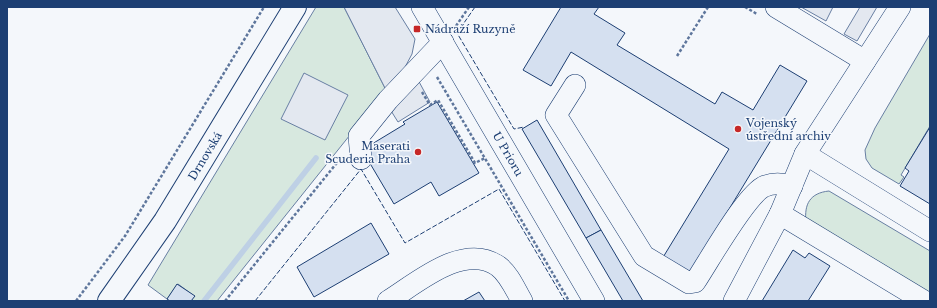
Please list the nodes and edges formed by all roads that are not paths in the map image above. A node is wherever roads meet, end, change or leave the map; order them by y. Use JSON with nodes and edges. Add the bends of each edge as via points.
{"nodes":[{"id":1,"x":295,"y":7,"type":"edge"},
{"id":2,"x":422,"y":7,"type":"edge"},
{"id":3,"x":900,"y":7,"type":"edge"},
{"id":4,"x":787,"y":10,"type":"edge"},
{"id":5,"x":442,"y":42,"type":"junction"},
{"id":6,"x":865,"y":61,"type":"junction"},
{"id":7,"x":575,"y":85,"type":"dead end"},
{"id":8,"x":806,"y":154,"type":"junction"},
{"id":9,"x":361,"y":159,"type":"dead end"},
{"id":10,"x":792,"y":186,"type":"junction"},
{"id":11,"x":780,"y":214,"type":"junction"},
{"id":12,"x":930,"y":231,"type":"edge"},
{"id":13,"x":109,"y":301,"type":"edge"},
{"id":14,"x":388,"y":301,"type":"edge"},
{"id":15,"x":522,"y":301,"type":"edge"},
{"id":16,"x":594,"y":301,"type":"edge"},
{"id":17,"x":734,"y":301,"type":"edge"},
{"id":18,"x":924,"y":301,"type":"edge"}],
"edges":[{"from":1,"to":13,"type":"main road","name":"Drnovská","via":[[166,221]]},
{"from":2,"to":5,"type":"street","name":"U Prioru"},
{"from":3,"to":6,"type":"street"},
{"from":4,"to":6,"type":"street"},
{"from":5,"to":9,"type":"street","via":[[388,100],[359,136]]},
{"from":5,"to":16,"type":"street","name":"U Prioru"},
{"from":6,"to":8,"type":"street"},
{"from":7,"to":10,"type":"street","via":[[556,115],[644,256],[689,283],[696,282],[742,209],[762,188],[779,182]]},
{"from":8,"to":10,"type":"street"},
{"from":8,"to":12,"type":"street"},
{"from":10,"to":11,"type":"street"},
{"from":11,"to":17,"type":"street"},
{"from":11,"to":18,"type":"street"},
{"from":14,"to":15,"type":"street","via":[[450,262],[482,258],[498,266],[508,276]]}]}
